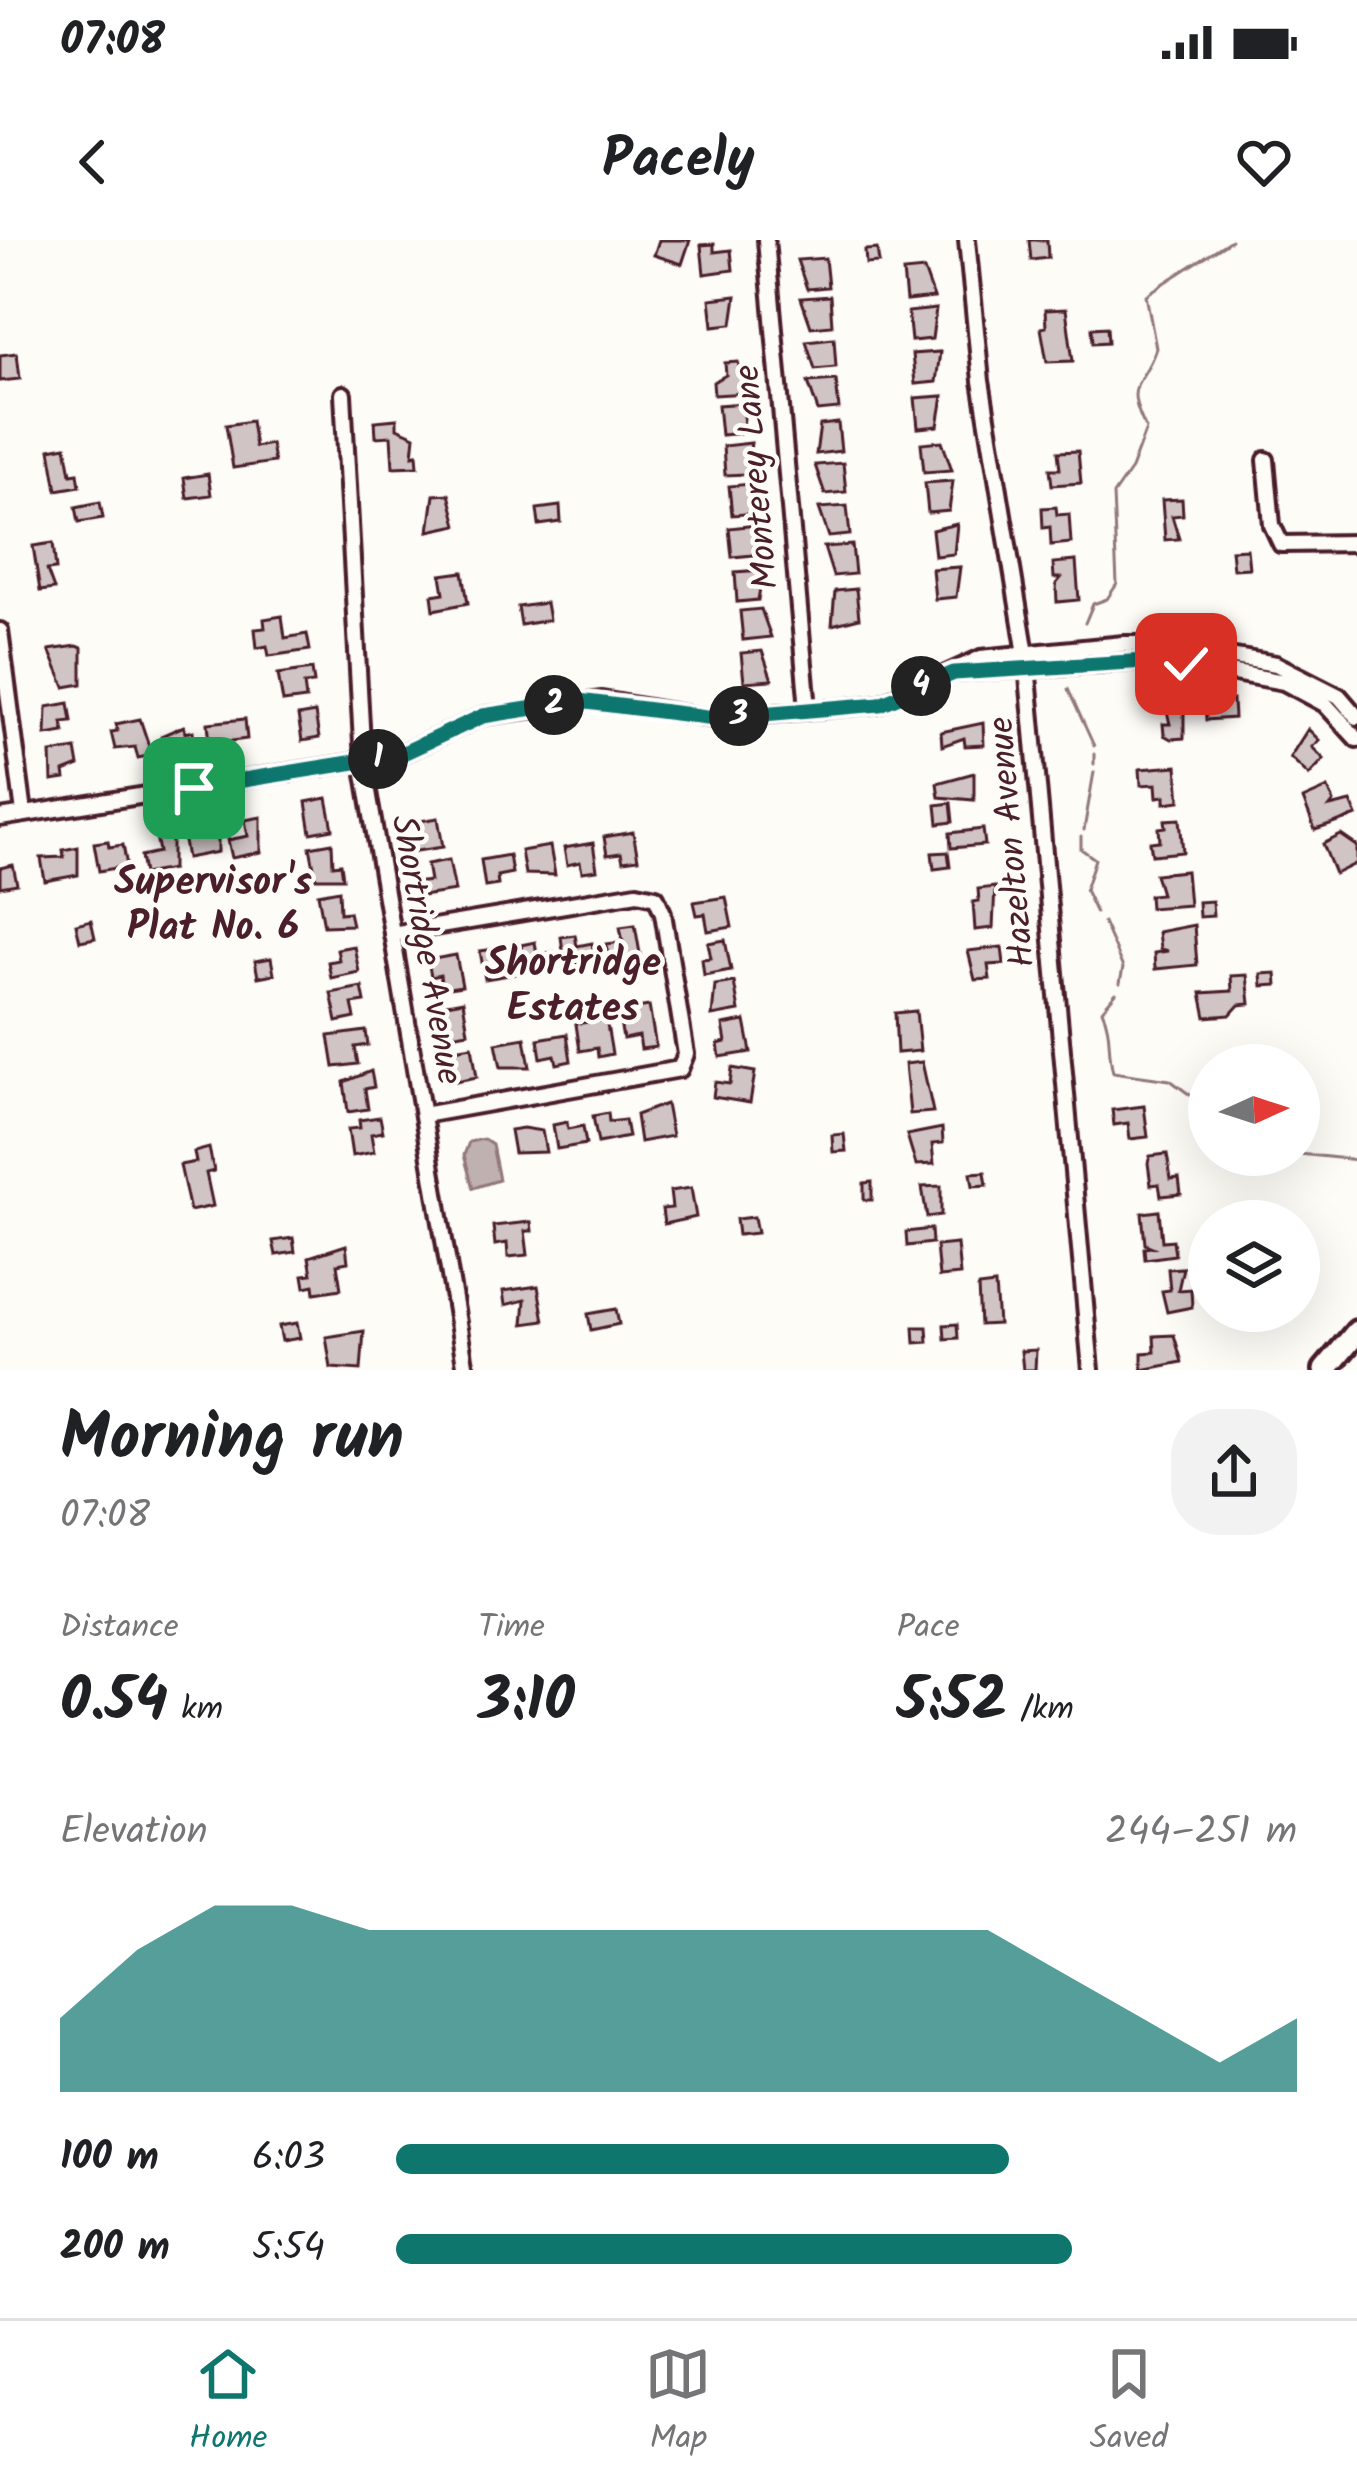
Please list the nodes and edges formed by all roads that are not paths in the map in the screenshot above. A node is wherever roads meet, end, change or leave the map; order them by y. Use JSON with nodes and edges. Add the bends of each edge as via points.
{"nodes":[{"id":1,"x":766,"y":240,"type":"edge"},
{"id":2,"x":967,"y":240,"type":"edge"},
{"id":3,"x":343,"y":394,"type":"dead end"},
{"id":4,"x":1266,"y":460,"type":"dead end"},
{"id":5,"x":1357,"y":543,"type":"edge"},
{"id":6,"x":0,"y":631,"type":"edge"},
{"id":7,"x":1159,"y":644,"type":"junction"},
{"id":8,"x":1026,"y":654,"type":"junction"},
{"id":9,"x":1159,"y":661,"type":"junction"},
{"id":10,"x":1028,"y":671,"type":"junction"},
{"id":11,"x":1272,"y":671,"type":"junction"},
{"id":12,"x":954,"y":673,"type":"junction"},
{"id":13,"x":808,"y":709,"type":"junction"},
{"id":14,"x":1357,"y":717,"type":"edge"},
{"id":15,"x":1357,"y":739,"type":"edge"},
{"id":16,"x":363,"y":762,"type":"junction"},
{"id":17,"x":24,"y":813,"type":"junction"},
{"id":18,"x":0,"y":818,"type":"edge"},
{"id":19,"x":392,"y":934,"type":"junction"},
{"id":20,"x":423,"y":1115,"type":"junction"},
{"id":21,"x":1357,"y":1332,"type":"edge"},
{"id":22,"x":466,"y":1370,"type":"edge"},
{"id":23,"x":1091,"y":1370,"type":"edge"},
{"id":24,"x":1325,"y":1370,"type":"edge"}],
"edges":[{"from":1,"to":13,"type":"street","name":"Monterey Lane"},
{"from":2,"to":8,"type":"street","name":"Hazelton Avenue","via":[[981,381]]},
{"from":3,"to":16,"type":"street","name":"Shortridge Avenue"},
{"from":4,"to":5,"type":"street","via":[[1281,544]]},
{"from":6,"to":17,"type":"street"},
{"from":7,"to":8,"type":"street"},
{"from":7,"to":9,"type":"street"},
{"from":7,"to":11,"type":"street"},
{"from":8,"to":10,"type":"street","name":"Hazelton Avenue"},
{"from":8,"to":12,"type":"street","via":[[981,658]]},
{"from":9,"to":10,"type":"street"},
{"from":9,"to":11,"type":"street"},
{"from":10,"to":12,"type":"street"},
{"from":10,"to":23,"type":"street","name":"Hazelton Avenue"},
{"from":11,"to":14,"type":"street","via":[[1339,696]]},
{"from":11,"to":15,"type":"street","via":[[1324,704]]},
{"from":12,"to":13,"type":"street","via":[[880,704]]},
{"from":13,"to":16,"type":"street","via":[[715,718],[579,701],[483,716],[420,747]]},
{"from":16,"to":17,"type":"street"},
{"from":16,"to":19,"type":"street","name":"Shortridge Avenue"},
{"from":17,"to":18,"type":"street"},
{"from":19,"to":20,"type":"street","name":"Shortridge Avenue"},
{"from":19,"to":20,"type":"street","via":[[637,892],[656,897],[663,913],[686,1054],[680,1069]]},
{"from":20,"to":22,"type":"street","name":"Shortridge Avenue"},
{"from":21,"to":24,"type":"highway"}]}
